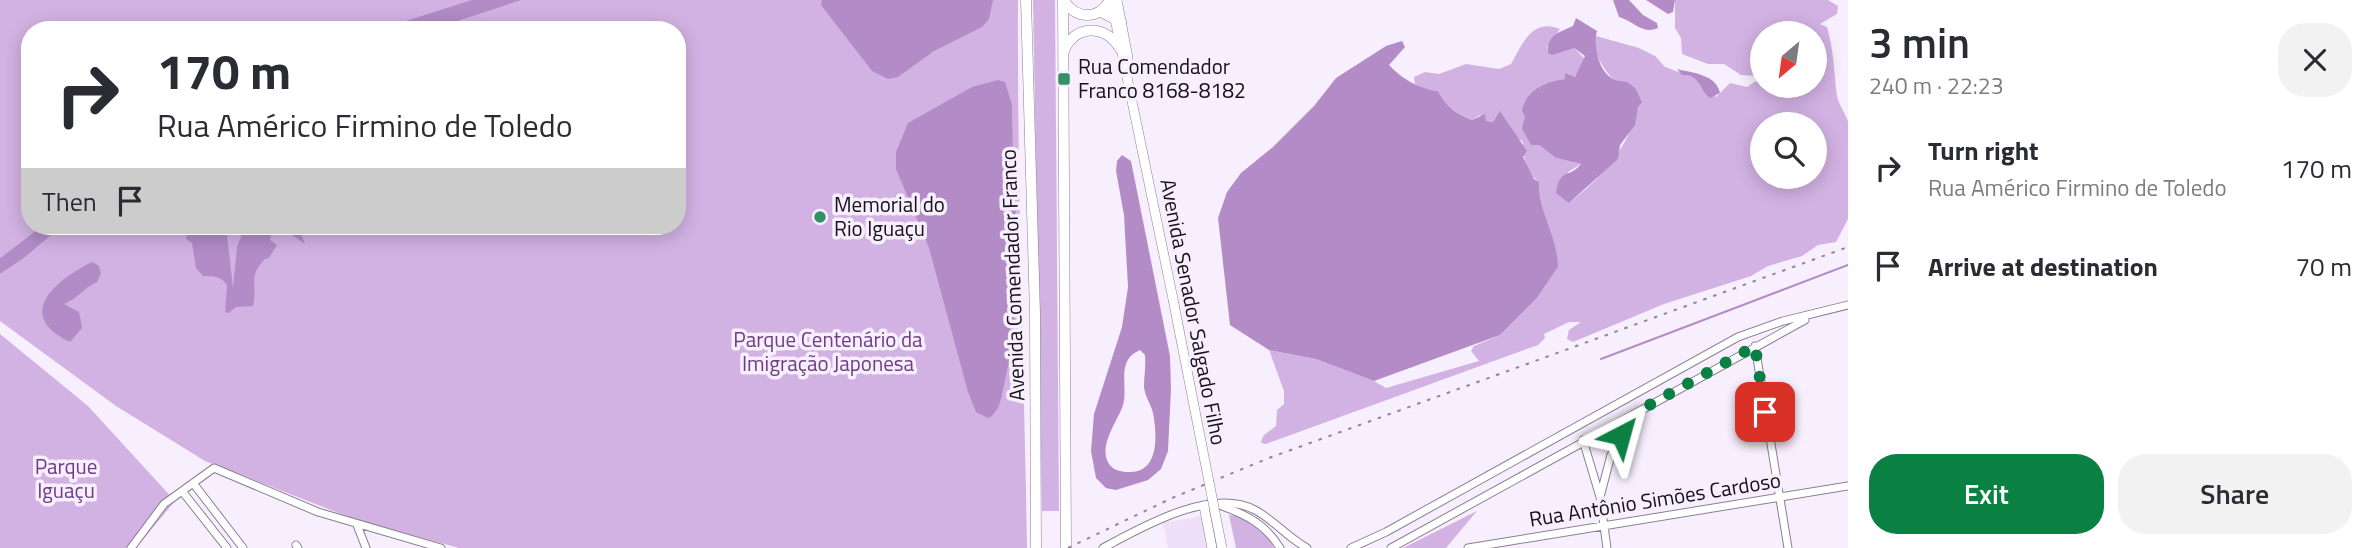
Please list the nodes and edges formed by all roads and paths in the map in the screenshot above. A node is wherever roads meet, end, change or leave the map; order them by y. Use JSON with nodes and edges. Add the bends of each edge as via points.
{"nodes":[{"id":1,"x":1026,"y":0,"type":"edge"},
{"id":2,"x":1063,"y":0,"type":"edge"},
{"id":3,"x":1111,"y":0,"type":"edge"},
{"id":4,"x":1117,"y":0,"type":"edge"},
{"id":5,"x":1101,"y":12,"type":"junction"},
{"id":6,"x":1117,"y":19,"type":"junction"},
{"id":7,"x":1120,"y":48,"type":"junction"},
{"id":8,"x":1062,"y":59,"type":"junction"},
{"id":9,"x":1130,"y":84,"type":"junction"},
{"id":10,"x":1848,"y":305,"type":"edge"},
{"id":11,"x":1815,"y":314,"type":"junction"},
{"id":12,"x":1755,"y":346,"type":"junction"},
{"id":13,"x":1684,"y":367,"type":"junction"},
{"id":14,"x":1692,"y":381,"type":"junction"},
{"id":15,"x":1637,"y":412,"type":"junction"},
{"id":16,"x":1583,"y":440,"type":"junction"},
{"id":17,"x":1520,"y":456,"type":"junction"},
{"id":18,"x":1529,"y":470,"type":"junction"},
{"id":19,"x":193,"y":483,"type":"junction"},
{"id":20,"x":1848,"y":486,"type":"edge"},
{"id":21,"x":182,"y":491,"type":"junction"},
{"id":22,"x":1600,"y":497,"type":"junction"},
{"id":23,"x":1779,"y":497,"type":"junction"},
{"id":24,"x":1204,"y":506,"type":"junction"},
{"id":25,"x":1222,"y":506,"type":"junction"},
{"id":26,"x":357,"y":525,"type":"junction"},
{"id":27,"x":1603,"y":526,"type":"junction"},
{"id":28,"x":429,"y":546,"type":"edge"},
{"id":29,"x":131,"y":548,"type":"edge"},
{"id":30,"x":228,"y":548,"type":"edge"},
{"id":31,"x":243,"y":548,"type":"edge"},
{"id":32,"x":366,"y":548,"type":"edge"},
{"id":33,"x":441,"y":548,"type":"edge"},
{"id":34,"x":1036,"y":548,"type":"edge"},
{"id":35,"x":1066,"y":548,"type":"edge"},
{"id":36,"x":1103,"y":548,"type":"edge"},
{"id":37,"x":1212,"y":548,"type":"edge"},
{"id":38,"x":1222,"y":548,"type":"edge"},
{"id":39,"x":1280,"y":548,"type":"edge"},
{"id":40,"x":1307,"y":548,"type":"edge"},
{"id":41,"x":1351,"y":548,"type":"edge"},
{"id":42,"x":1391,"y":548,"type":"edge"},
{"id":43,"x":1468,"y":548,"type":"edge"},
{"id":44,"x":1607,"y":548,"type":"edge"},
{"id":45,"x":1788,"y":548,"type":"edge"}],
"edges":[{"from":1,"to":34,"type":"highway","name":"Avenida Comendador Franco"},
{"from":2,"to":5,"type":"highway","via":[[1078,14]]},
{"from":2,"to":8,"type":"highway"},
{"from":3,"to":5,"type":"highway"},
{"from":3,"to":6,"type":"main road","name":"Avenida Senador Salgado Filho"},
{"from":4,"to":6,"type":"main road","name":"Avenida Senador Salgado Filho"},
{"from":5,"to":6,"type":"highway"},
{"from":6,"to":7,"type":"main road","name":"Avenida Senador Salgado Filho"},
{"from":6,"to":9,"type":"main road","name":"Avenida Senador Salgado Filho"},
{"from":7,"to":8,"type":"highway","via":[[1108,34],[1090,30],[1069,41]]},
{"from":7,"to":9,"type":"main road","name":"Avenida Senador Salgado Filho"},
{"from":8,"to":35,"type":"highway"},
{"from":9,"to":38,"type":"main road","name":"Avenida Senador Salgado Filho","bridge":true},
{"from":10,"to":11,"type":"street"},
{"from":11,"to":12,"type":"street"},
{"from":11,"to":13,"type":"street","via":[[1754,330]]},
{"from":12,"to":14,"type":"street"},
{"from":12,"to":23,"type":"street"},
{"from":13,"to":14,"type":"street","via":[[1693,370]]},
{"from":13,"to":17,"type":"street"},
{"from":14,"to":15,"type":"street"},
{"from":15,"to":16,"type":"street"},
{"from":15,"to":22,"type":"street","via":[[1611,455]]},
{"from":16,"to":18,"type":"street"},
{"from":16,"to":22,"type":"street"},
{"from":17,"to":18,"type":"street","via":[[1521,466]]},
{"from":17,"to":41,"type":"street"},
{"from":18,"to":42,"type":"street"},
{"from":19,"to":21,"type":"street"},
{"from":19,"to":26,"type":"street","via":[[214,468]]},
{"from":19,"to":31,"type":"street"},
{"from":20,"to":23,"type":"street","name":"Rua Antônio Simões Cardoso"},
{"from":21,"to":29,"type":"street","via":[[164,505]]},
{"from":21,"to":30,"type":"street"},
{"from":22,"to":27,"type":"street"},
{"from":23,"to":27,"type":"street","name":"Rua Antônio Simões Cardoso"},
{"from":23,"to":45,"type":"street"},
{"from":24,"to":25,"type":"street"},
{"from":24,"to":36,"type":"street","via":[[1165,515]]},
{"from":24,"to":37,"type":"main road"},
{"from":25,"to":39,"type":"street","via":[[1262,525]]},
{"from":25,"to":40,"type":"street","via":[[1240,504],[1256,510],[1287,538]]},
{"from":26,"to":28,"type":"street"},
{"from":26,"to":32,"type":"street"},
{"from":27,"to":43,"type":"street","name":"Rua Antônio Simões Cardoso"},
{"from":27,"to":44,"type":"street"},
{"from":28,"to":33,"type":"street"}]}
